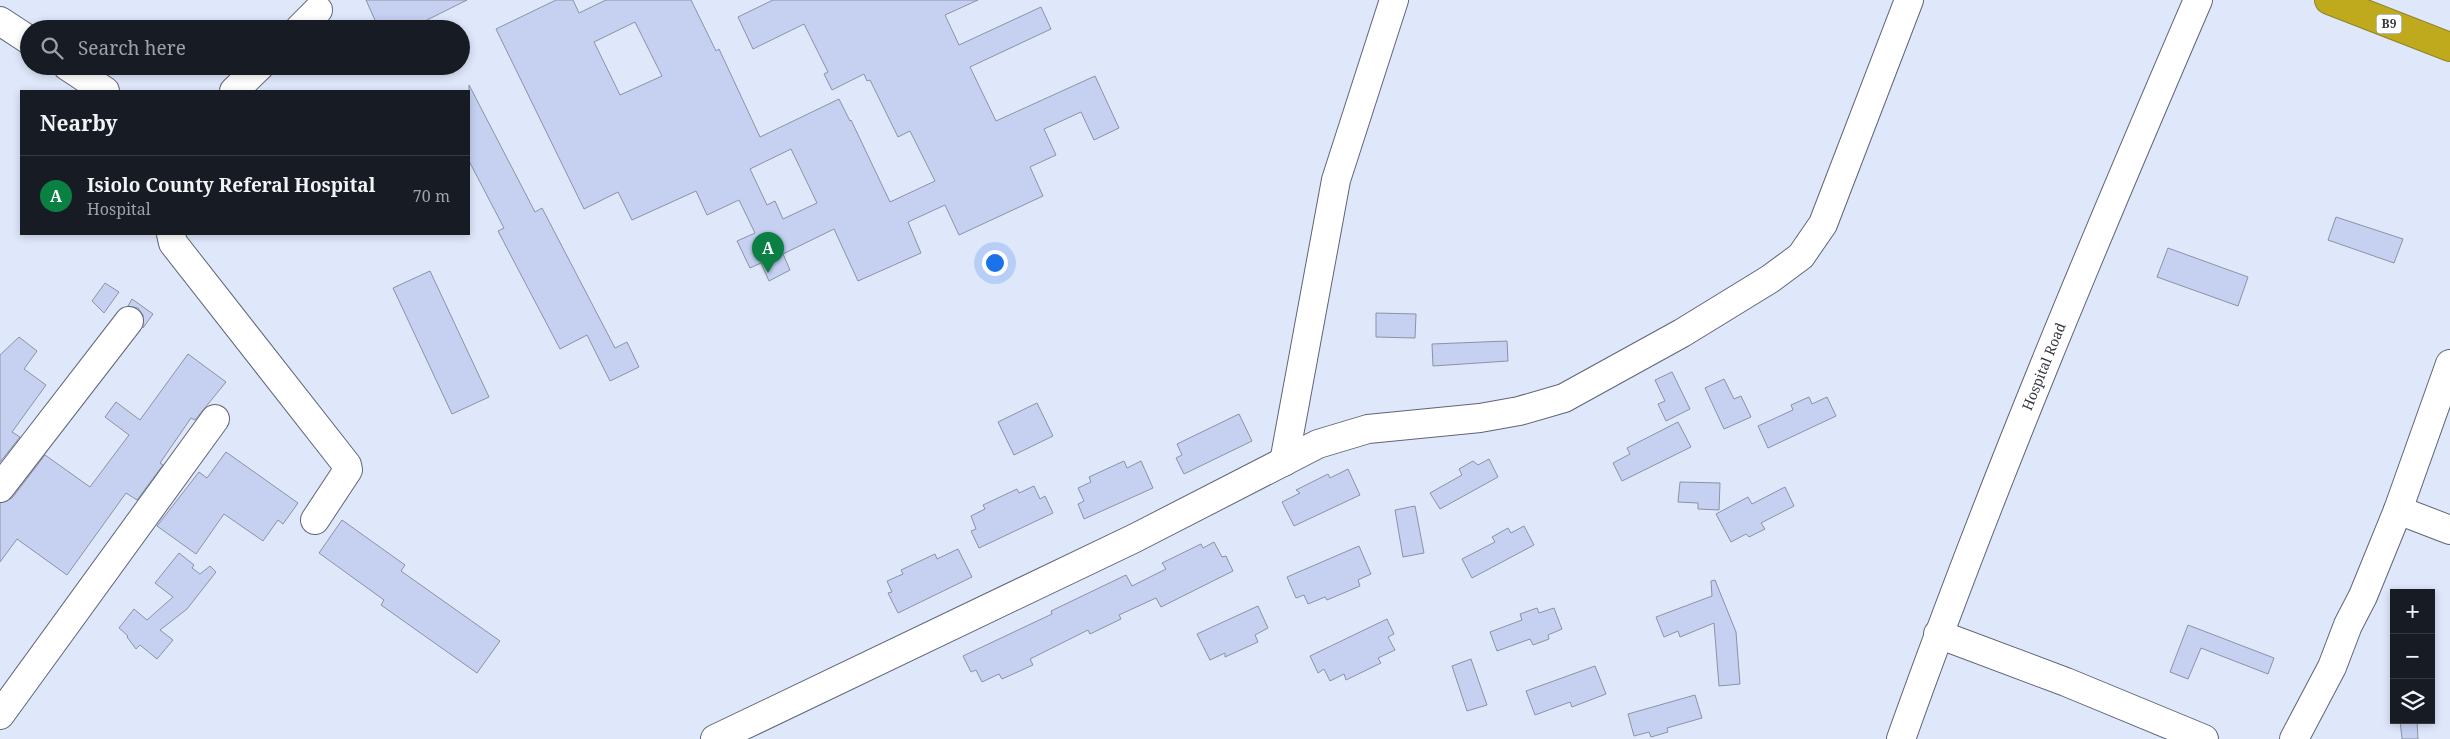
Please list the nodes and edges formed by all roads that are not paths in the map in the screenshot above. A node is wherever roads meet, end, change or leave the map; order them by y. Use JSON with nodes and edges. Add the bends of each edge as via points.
{"nodes":[{"id":1,"x":1394,"y":0,"type":"edge"},
{"id":2,"x":1909,"y":0,"type":"edge"},
{"id":3,"x":2198,"y":0,"type":"edge"},
{"id":4,"x":2328,"y":0,"type":"edge"},
{"id":5,"x":0,"y":21,"type":"edge"},
{"id":6,"x":20,"y":34,"type":"edge"},
{"id":7,"x":2450,"y":47,"type":"edge"},
{"id":8,"x":81,"y":75,"type":"edge"},
{"id":9,"x":251,"y":75,"type":"edge"},
{"id":10,"x":103,"y":90,"type":"edge"},
{"id":11,"x":235,"y":90,"type":"edge"},
{"id":12,"x":171,"y":235,"type":"edge"},
{"id":13,"x":129,"y":321,"type":"dead end"},
{"id":14,"x":2450,"y":364,"type":"edge"},
{"id":15,"x":215,"y":419,"type":"dead end"},
{"id":16,"x":1284,"y":462,"type":"junction"},
{"id":17,"x":0,"y":488,"type":"edge"},
{"id":18,"x":2398,"y":510,"type":"junction"},
{"id":19,"x":316,"y":520,"type":"dead end"},
{"id":20,"x":2450,"y":530,"type":"edge"},
{"id":21,"x":1938,"y":634,"type":"junction"},
{"id":22,"x":0,"y":715,"type":"edge"},
{"id":23,"x":2165,"y":732,"type":"edge"},
{"id":24,"x":716,"y":739,"type":"edge"},
{"id":25,"x":1901,"y":739,"type":"edge"},
{"id":26,"x":2204,"y":739,"type":"edge"},
{"id":27,"x":2294,"y":739,"type":"edge"}],
"edges":[{"from":1,"to":16,"type":"street","via":[[1336,180]]},
{"from":2,"to":16,"type":"street","via":[[1823,224],[1801,256],[1770,280],[1564,398],[1480,418],[1368,429],[1318,444]]},
{"from":3,"to":21,"type":"street","name":"Hospital Road","via":[[2108,210]]},
{"from":4,"to":7,"type":"highway","number":"B9"},
{"from":5,"to":6,"type":"street"},
{"from":8,"to":10,"type":"street"},
{"from":9,"to":11,"type":"street"},
{"from":12,"to":19,"type":"street","via":[[173,243],[347,465],[348,470]]},
{"from":13,"to":17,"type":"street"},
{"from":14,"to":18,"type":"street"},
{"from":15,"to":22,"type":"street"},
{"from":16,"to":24,"type":"street","via":[[1135,538]]},
{"from":18,"to":20,"type":"street"},
{"from":18,"to":27,"type":"street","via":[[2332,667]]},
{"from":21,"to":23,"type":"street","via":[[2066,682]]},
{"from":21,"to":25,"type":"street","name":"Hospital Road"},
{"from":23,"to":26,"type":"street"}]}
